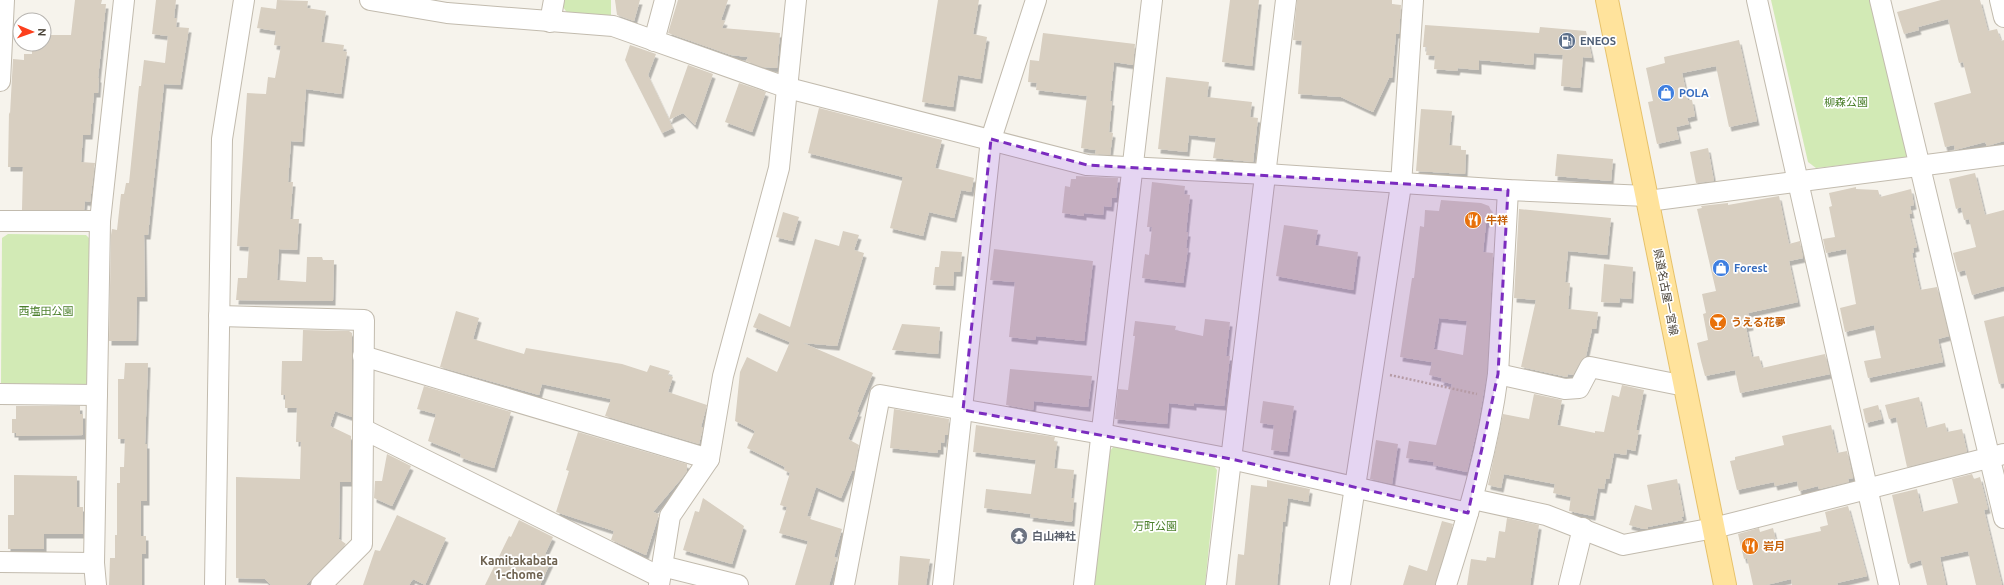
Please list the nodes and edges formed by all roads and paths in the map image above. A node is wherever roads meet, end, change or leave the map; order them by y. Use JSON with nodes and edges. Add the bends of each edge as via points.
{"nodes":[{"id":1,"x":4,"y":0,"type":"edge"},
{"id":2,"x":124,"y":0,"type":"edge"},
{"id":3,"x":244,"y":0,"type":"edge"},
{"id":4,"x":371,"y":0,"type":"edge"},
{"id":5,"x":554,"y":0,"type":"edge"},
{"id":6,"x":665,"y":0,"type":"edge"},
{"id":7,"x":796,"y":0,"type":"edge"},
{"id":8,"x":1036,"y":0,"type":"edge"},
{"id":9,"x":1152,"y":0,"type":"edge"},
{"id":10,"x":1286,"y":0,"type":"edge"},
{"id":11,"x":1413,"y":0,"type":"edge"},
{"id":12,"x":1607,"y":0,"type":"edge"},
{"id":13,"x":1757,"y":0,"type":"edge"},
{"id":14,"x":1880,"y":0,"type":"edge"},
{"id":15,"x":2000,"y":0,"type":"edge"},
{"id":16,"x":2004,"y":17,"type":"edge"},
{"id":17,"x":550,"y":22,"type":"junction"},
{"id":18,"x":654,"y":40,"type":"junction"},
{"id":19,"x":0,"y":81,"type":"edge"},
{"id":20,"x":788,"y":88,"type":"junction"},
{"id":21,"x":991,"y":139,"type":"junction"},
{"id":22,"x":2004,"y":155,"type":"edge"},
{"id":23,"x":1921,"y":165,"type":"junction"},
{"id":24,"x":1133,"y":169,"type":"junction"},
{"id":25,"x":1266,"y":174,"type":"junction"},
{"id":26,"x":1798,"y":180,"type":"junction"},
{"id":27,"x":1401,"y":185,"type":"junction"},
{"id":28,"x":1508,"y":190,"type":"junction"},
{"id":29,"x":1647,"y":199,"type":"junction"},
{"id":30,"x":100,"y":220,"type":"junction"},
{"id":31,"x":0,"y":221,"type":"edge"},
{"id":32,"x":220,"y":316,"type":"junction"},
{"id":33,"x":364,"y":356,"type":"junction"},
{"id":34,"x":1373,"y":371,"type":"junction"},
{"id":35,"x":1498,"y":374,"type":"junction"},
{"id":36,"x":1685,"y":386,"type":"junction"},
{"id":37,"x":0,"y":394,"type":"edge"},
{"id":38,"x":97,"y":395,"type":"junction"},
{"id":39,"x":1495,"y":398,"type":"junction"},
{"id":40,"x":963,"y":410,"type":"junction"},
{"id":41,"x":363,"y":429,"type":"junction"},
{"id":42,"x":1102,"y":434,"type":"junction"},
{"id":43,"x":1997,"y":455,"type":"edge"},
{"id":44,"x":709,"y":459,"type":"junction"},
{"id":45,"x":1231,"y":459,"type":"junction"},
{"id":46,"x":1356,"y":488,"type":"junction"},
{"id":47,"x":1867,"y":488,"type":"junction"},
{"id":48,"x":1471,"y":506,"type":"junction"},
{"id":49,"x":2004,"y":518,"type":"edge"},
{"id":50,"x":1583,"y":528,"type":"junction"},
{"id":51,"x":1714,"y":528,"type":"junction"},
{"id":52,"x":0,"y":562,"type":"edge"},
{"id":53,"x":94,"y":563,"type":"junction"},
{"id":54,"x":660,"y":576,"type":"edge"},
{"id":55,"x":96,"y":585,"type":"edge"},
{"id":56,"x":215,"y":585,"type":"edge"},
{"id":57,"x":321,"y":585,"type":"edge"},
{"id":58,"x":738,"y":585,"type":"edge"},
{"id":59,"x":844,"y":585,"type":"edge"},
{"id":60,"x":944,"y":585,"type":"edge"},
{"id":61,"x":1084,"y":585,"type":"edge"},
{"id":62,"x":1216,"y":585,"type":"edge"},
{"id":63,"x":1340,"y":585,"type":"edge"},
{"id":64,"x":1446,"y":585,"type":"edge"},
{"id":65,"x":1569,"y":585,"type":"edge"},
{"id":66,"x":1725,"y":585,"type":"edge"},
{"id":67,"x":1889,"y":585,"type":"edge"}],
"edges":[{"from":1,"to":19,"type":"street"},
{"from":2,"to":30,"type":"street"},
{"from":3,"to":32,"type":"street","via":[[222,139]]},
{"from":4,"to":17,"type":"street","via":[[447,13]]},
{"from":5,"to":17,"type":"street"},
{"from":6,"to":18,"type":"street"},
{"from":7,"to":20,"type":"street"},
{"from":8,"to":21,"type":"street"},
{"from":9,"to":24,"type":"street"},
{"from":10,"to":25,"type":"street"},
{"from":11,"to":27,"type":"street"},
{"from":12,"to":29,"type":"main road","name":"県道名古屋一宮線"},
{"from":13,"to":26,"type":"street"},
{"from":14,"to":23,"type":"street"},
{"from":15,"to":16,"type":"street"},
{"from":17,"to":18,"type":"street","via":[[613,26]]},
{"from":18,"to":20,"type":"street"},
{"from":20,"to":21,"type":"street"},
{"from":20,"to":44,"type":"street","via":[[780,168],[723,376]]},
{"from":21,"to":24,"type":"street","via":[[1087,165]]},
{"from":21,"to":40,"type":"street"},
{"from":22,"to":23,"type":"street"},
{"from":23,"to":26,"type":"street"},
{"from":23,"to":43,"type":"street"},
{"from":24,"to":25,"type":"street"},
{"from":24,"to":42,"type":"street"},
{"from":25,"to":27,"type":"street"},
{"from":25,"to":45,"type":"street"},
{"from":26,"to":29,"type":"street"},
{"from":26,"to":47,"type":"street"},
{"from":27,"to":28,"type":"street"},
{"from":27,"to":34,"type":"street"},
{"from":28,"to":29,"type":"street"},
{"from":28,"to":35,"type":"street"},
{"from":29,"to":36,"type":"main road","name":"県道名古屋一宮線"},
{"from":30,"to":31,"type":"street"},
{"from":30,"to":38,"type":"street"},
{"from":32,"to":33,"type":"street","via":[[364,320]]},
{"from":32,"to":56,"type":"street"},
{"from":33,"to":41,"type":"street"},
{"from":33,"to":44,"type":"street"},
{"from":34,"to":39,"type":"path"},
{"from":34,"to":46,"type":"street"},
{"from":35,"to":36,"type":"street","via":[[1572,389],[1579,388],[1590,367]]},
{"from":35,"to":39,"type":"street"},
{"from":36,"to":51,"type":"main road","name":"県道名古屋一宮線"},
{"from":37,"to":38,"type":"street"},
{"from":38,"to":53,"type":"street"},
{"from":39,"to":48,"type":"street"},
{"from":40,"to":42,"type":"street"},
{"from":40,"to":59,"type":"street","via":[[880,395]]},
{"from":40,"to":60,"type":"street"},
{"from":41,"to":54,"type":"street"},
{"from":41,"to":57,"type":"street","via":[[362,544]]},
{"from":42,"to":45,"type":"street"},
{"from":42,"to":61,"type":"street"},
{"from":43,"to":47,"type":"street"},
{"from":43,"to":49,"type":"street"},
{"from":44,"to":54,"type":"street","via":[[670,516]]},
{"from":45,"to":46,"type":"street"},
{"from":45,"to":62,"type":"street"},
{"from":46,"to":48,"type":"street"},
{"from":46,"to":63,"type":"street"},
{"from":47,"to":51,"type":"street"},
{"from":47,"to":67,"type":"street"},
{"from":48,"to":50,"type":"street","via":[[1546,515]]},
{"from":48,"to":64,"type":"street"},
{"from":50,"to":51,"type":"street","via":[[1623,544]]},
{"from":50,"to":65,"type":"street"},
{"from":51,"to":66,"type":"main road","name":"県道名古屋一宮線"},
{"from":52,"to":53,"type":"street"},
{"from":53,"to":55,"type":"street"},
{"from":54,"to":58,"type":"street"}]}
